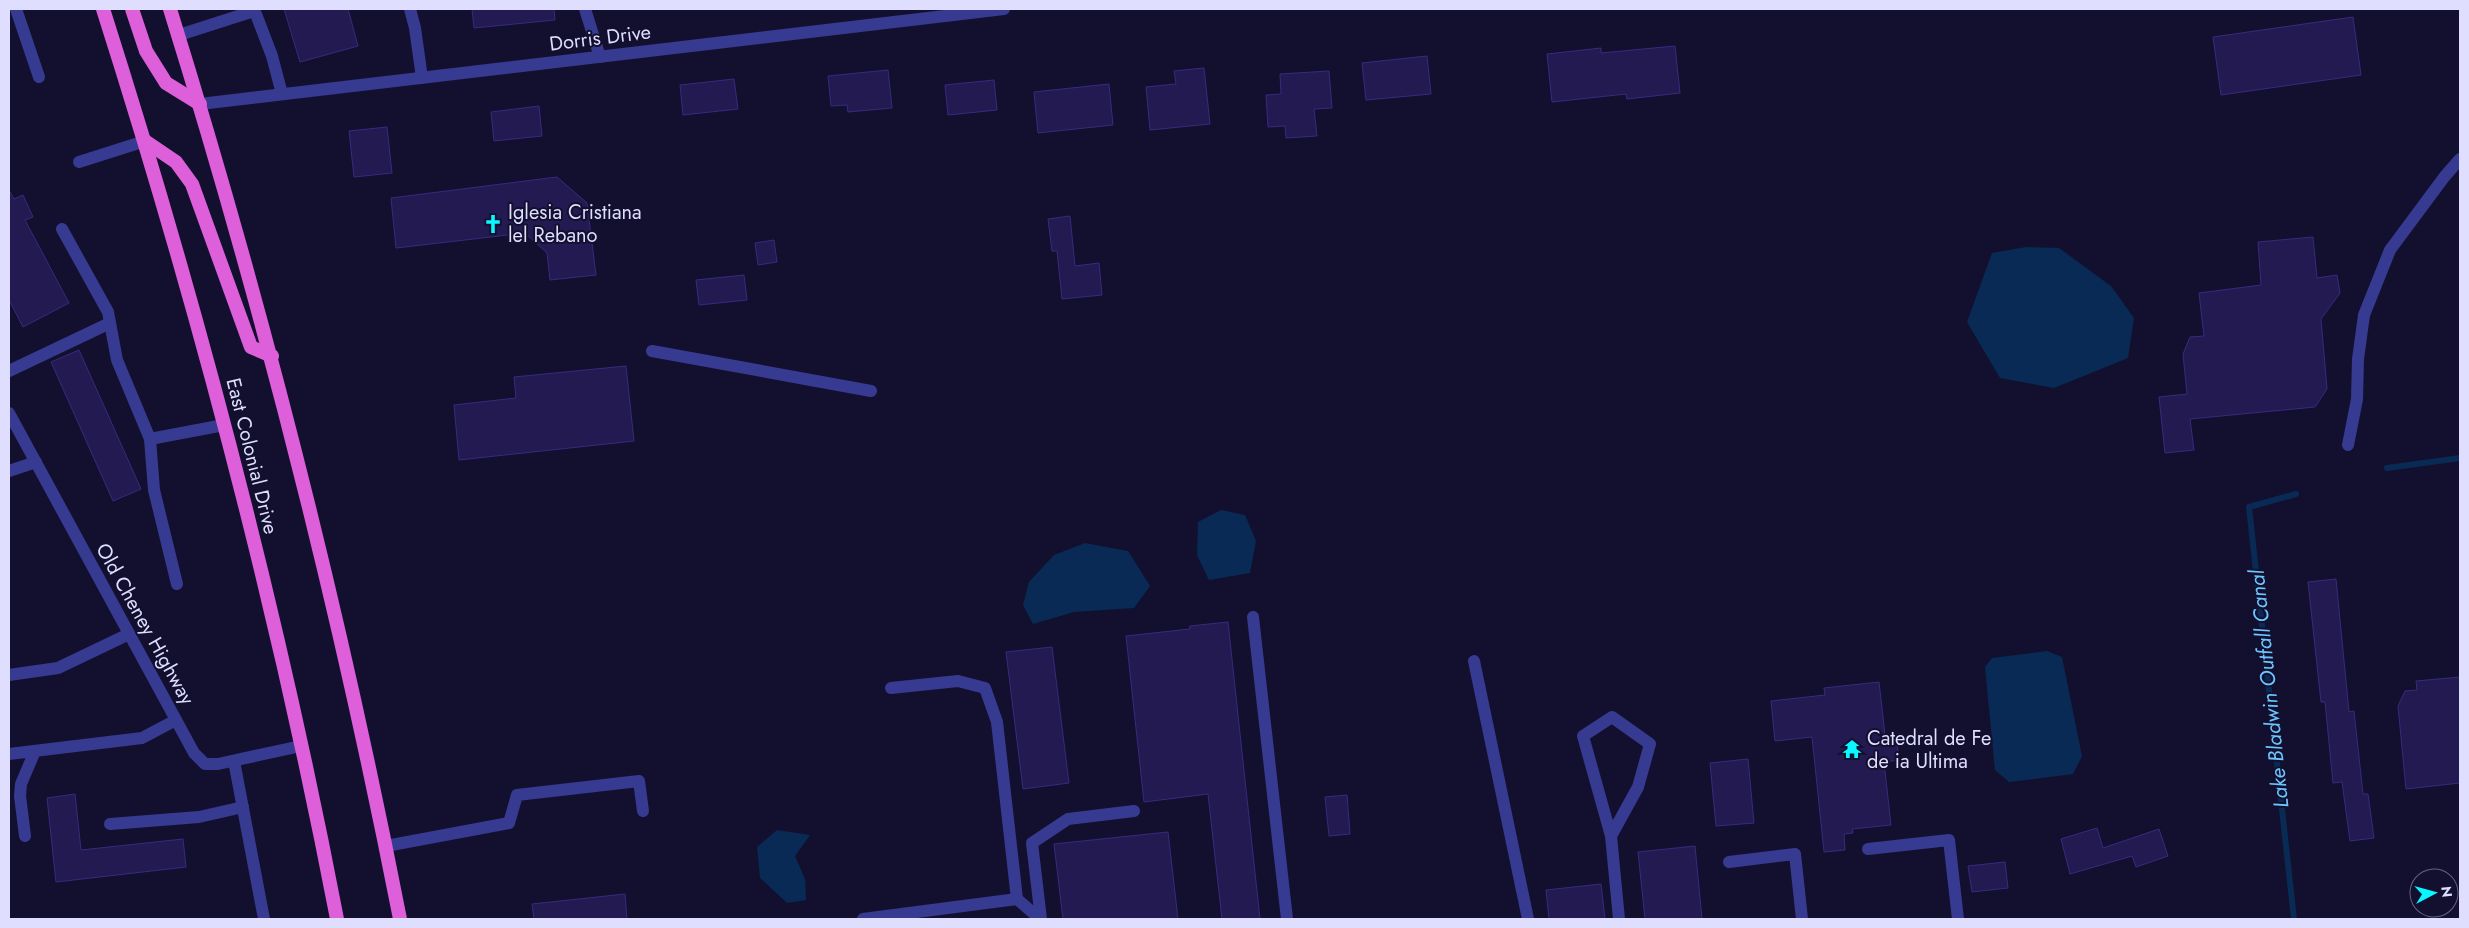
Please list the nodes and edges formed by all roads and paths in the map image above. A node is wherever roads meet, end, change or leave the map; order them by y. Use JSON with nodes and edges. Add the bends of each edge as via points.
{"nodes":[{"id":1,"x":16,"y":9,"type":"edge"},
{"id":2,"x":103,"y":9,"type":"edge"},
{"id":3,"x":132,"y":9,"type":"edge"},
{"id":4,"x":170,"y":9,"type":"edge"},
{"id":5,"x":410,"y":9,"type":"edge"},
{"id":6,"x":585,"y":9,"type":"edge"},
{"id":7,"x":1004,"y":9,"type":"edge"},
{"id":8,"x":254,"y":10,"type":"edge"},
{"id":9,"x":178,"y":35,"type":"junction"},
{"id":10,"x":600,"y":57,"type":"junction"},
{"id":11,"x":39,"y":77,"type":"dead end"},
{"id":12,"x":422,"y":78,"type":"junction"},
{"id":13,"x":282,"y":94,"type":"junction"},
{"id":14,"x":200,"y":104,"type":"junction"},
{"id":15,"x":145,"y":141,"type":"junction"},
{"id":16,"x":2460,"y":159,"type":"edge"},
{"id":17,"x":79,"y":162,"type":"dead end"},
{"id":18,"x":62,"y":230,"type":"dead end"},
{"id":19,"x":110,"y":323,"type":"junction"},
{"id":20,"x":652,"y":350,"type":"dead end"},
{"id":21,"x":272,"y":356,"type":"junction"},
{"id":22,"x":9,"y":371,"type":"edge"},
{"id":23,"x":871,"y":391,"type":"dead end"},
{"id":24,"x":9,"y":412,"type":"edge"},
{"id":25,"x":224,"y":425,"type":"junction"},
{"id":26,"x":150,"y":439,"type":"junction"},
{"id":27,"x":2348,"y":445,"type":"dead end"},
{"id":28,"x":36,"y":462,"type":"junction"},
{"id":29,"x":9,"y":471,"type":"edge"},
{"id":30,"x":177,"y":584,"type":"dead end"},
{"id":31,"x":1253,"y":617,"type":"dead end"},
{"id":32,"x":129,"y":634,"type":"junction"},
{"id":33,"x":1474,"y":661,"type":"dead end"},
{"id":34,"x":9,"y":675,"type":"edge"},
{"id":35,"x":891,"y":688,"type":"dead end"},
{"id":36,"x":176,"y":720,"type":"junction"},
{"id":37,"x":301,"y":746,"type":"junction"},
{"id":38,"x":35,"y":751,"type":"junction"},
{"id":39,"x":9,"y":754,"type":"edge"},
{"id":40,"x":234,"y":761,"type":"junction"},
{"id":41,"x":243,"y":807,"type":"junction"},
{"id":42,"x":643,"y":811,"type":"dead end"},
{"id":43,"x":1134,"y":811,"type":"dead end"},
{"id":44,"x":110,"y":824,"type":"dead end"},
{"id":45,"x":25,"y":836,"type":"dead end"},
{"id":46,"x":1611,"y":836,"type":"junction"},
{"id":47,"x":386,"y":846,"type":"junction"},
{"id":48,"x":1868,"y":849,"type":"dead end"},
{"id":49,"x":1729,"y":862,"type":"dead end"},
{"id":50,"x":1018,"y":899,"type":"junction"},
{"id":51,"x":264,"y":919,"type":"edge"},
{"id":52,"x":337,"y":919,"type":"edge"},
{"id":53,"x":400,"y":919,"type":"edge"},
{"id":54,"x":864,"y":919,"type":"edge"},
{"id":55,"x":1040,"y":919,"type":"edge"},
{"id":56,"x":1287,"y":919,"type":"edge"},
{"id":57,"x":1528,"y":919,"type":"edge"},
{"id":58,"x":1619,"y":919,"type":"edge"},
{"id":59,"x":1802,"y":919,"type":"edge"},
{"id":60,"x":1958,"y":919,"type":"edge"}],
"edges":[{"from":1,"to":11,"type":"street"},
{"from":2,"to":15,"type":"highway","name":"East Colonial Drive"},
{"from":3,"to":14,"type":"highway","via":[[146,51],[166,83]]},
{"from":4,"to":9,"type":"highway"},
{"from":5,"to":12,"type":"street"},
{"from":6,"to":10,"type":"street"},
{"from":7,"to":10,"type":"street","name":"Dorris Drive"},
{"from":8,"to":9,"type":"street"},
{"from":8,"to":13,"type":"street","via":[[272,56]]},
{"from":9,"to":14,"type":"highway"},
{"from":10,"to":12,"type":"street","name":"Dorris Drive"},
{"from":12,"to":13,"type":"street","name":"Dorris Drive"},
{"from":13,"to":14,"type":"street","name":"Dorris Drive"},
{"from":14,"to":21,"type":"highway"},
{"from":15,"to":17,"type":"street"},
{"from":15,"to":21,"type":"highway","via":[[176,162],[192,184],[251,347]]},
{"from":15,"to":25,"type":"highway","name":"East Colonial Drive"},
{"from":16,"to":27,"type":"street","via":[[2390,250],[2364,315],[2357,399]]},
{"from":18,"to":19,"type":"street","via":[[108,312]]},
{"from":19,"to":22,"type":"street"},
{"from":19,"to":26,"type":"street","via":[[117,360]]},
{"from":20,"to":23,"type":"street"},
{"from":21,"to":47,"type":"highway","via":[[320,546]]},
{"from":24,"to":28,"type":"street","name":"Old Cheney Highway"},
{"from":25,"to":26,"type":"street"},
{"from":25,"to":37,"type":"highway","name":"East Colonial Drive"},
{"from":26,"to":30,"type":"street","via":[[154,490]]},
{"from":28,"to":29,"type":"street"},
{"from":28,"to":32,"type":"street","name":"Old Cheney Highway"},
{"from":31,"to":56,"type":"street"},
{"from":32,"to":34,"type":"street","via":[[58,668]]},
{"from":32,"to":36,"type":"street","name":"Old Cheney Highway"},
{"from":33,"to":57,"type":"street"},
{"from":35,"to":50,"type":"street","via":[[958,681],[985,688],[997,722]]},
{"from":36,"to":38,"type":"street","via":[[142,738]]},
{"from":36,"to":40,"type":"street","name":"Old Cheney Highway","via":[[194,753],[205,764]]},
{"from":37,"to":40,"type":"street","name":"Old Cheney Highway"},
{"from":37,"to":52,"type":"highway","name":"East Colonial Drive"},
{"from":38,"to":39,"type":"street"},
{"from":38,"to":45,"type":"street","via":[[21,784]]},
{"from":40,"to":41,"type":"street"},
{"from":41,"to":44,"type":"street","via":[[198,817]]},
{"from":41,"to":51,"type":"street"},
{"from":42,"to":47,"type":"street","via":[[639,780],[517,796],[509,823]]},
{"from":43,"to":55,"type":"street","via":[[1068,818],[1032,843]]},
{"from":46,"to":46,"type":"street","via":[[1638,787],[1650,744],[1612,717],[1583,736]]},
{"from":46,"to":58,"type":"street"},
{"from":47,"to":53,"type":"highway"},
{"from":48,"to":60,"type":"street","via":[[1949,840]]},
{"from":49,"to":59,"type":"street","via":[[1795,854]]},
{"from":50,"to":54,"type":"street"},
{"from":50,"to":55,"type":"street"}]}
